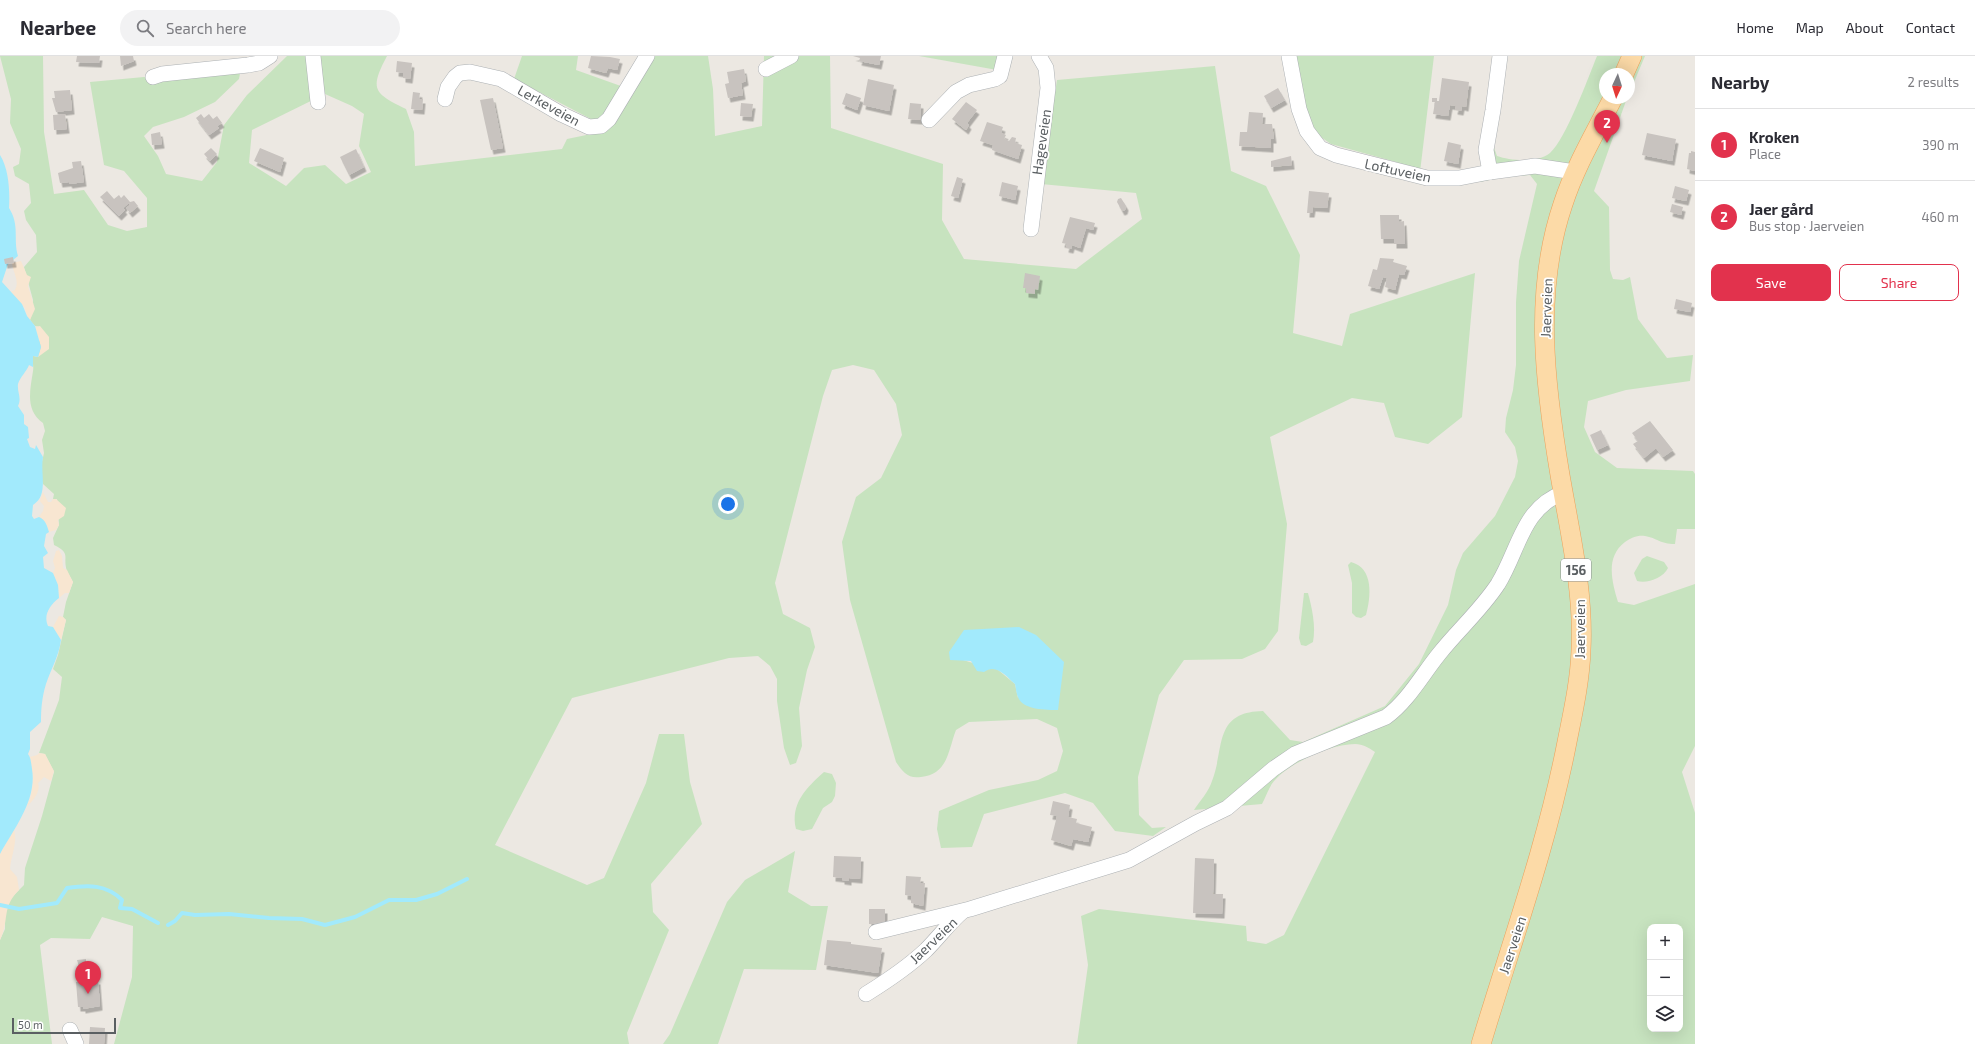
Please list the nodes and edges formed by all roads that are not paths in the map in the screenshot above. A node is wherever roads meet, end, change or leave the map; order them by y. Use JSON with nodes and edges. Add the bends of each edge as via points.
{"nodes":[{"id":1,"x":270,"y":56,"type":"edge"},
{"id":2,"x":313,"y":56,"type":"edge"},
{"id":3,"x":647,"y":56,"type":"edge"},
{"id":4,"x":791,"y":56,"type":"edge"},
{"id":5,"x":1005,"y":56,"type":"edge"},
{"id":6,"x":1039,"y":56,"type":"edge"},
{"id":7,"x":1289,"y":56,"type":"edge"},
{"id":8,"x":1500,"y":56,"type":"edge"},
{"id":9,"x":1632,"y":56,"type":"edge"},
{"id":10,"x":1627,"y":68,"type":"edge"},
{"id":11,"x":766,"y":69,"type":"dead end"},
{"id":12,"x":153,"y":77,"type":"dead end"},
{"id":13,"x":445,"y":99,"type":"dead end"},
{"id":14,"x":318,"y":102,"type":"dead end"},
{"id":15,"x":1611,"y":104,"type":"edge"},
{"id":16,"x":929,"y":120,"type":"dead end"},
{"id":17,"x":1490,"y":172,"type":"junction"},
{"id":18,"x":1575,"y":172,"type":"junction"},
{"id":19,"x":1031,"y":229,"type":"dead end"},
{"id":20,"x":1563,"y":493,"type":"junction"},
{"id":21,"x":965,"y":910,"type":"junction"},
{"id":22,"x":876,"y":932,"type":"dead end"},
{"id":23,"x":866,"y":994,"type":"dead end"},
{"id":24,"x":70,"y":1030,"type":"dead end"},
{"id":25,"x":76,"y":1044,"type":"edge"},
{"id":26,"x":1481,"y":1044,"type":"edge"}],
"edges":[{"from":1,"to":12,"type":"street","via":[[259,63],[248,65]]},
{"from":2,"to":14,"type":"street"},
{"from":3,"to":13,"type":"street","name":"Lerkeveien","via":[[609,119],[601,126],[585,125],[561,114],[501,79],[463,72],[454,77]]},
{"from":4,"to":11,"type":"street"},
{"from":5,"to":16,"type":"street","via":[[1000,76],[969,85],[956,92]]},
{"from":6,"to":19,"type":"street","name":"Hageveien","via":[[1046,68],[1048,88]]},
{"from":7,"to":17,"type":"street","name":"Loftuveien","via":[[1299,109],[1307,131],[1320,148],[1353,160],[1427,178],[1459,178]]},
{"from":8,"to":17,"type":"street","via":[[1486,150]]},
{"from":9,"to":10,"type":"main road"},
{"from":15,"to":18,"type":"main road","name":"Jaerveien","number":"156"},
{"from":17,"to":18,"type":"street","name":"Loftuveien","via":[[1535,166]]},
{"from":18,"to":20,"type":"main road","name":"Jaerveien","number":"156","via":[[1551,245],[1545,284],[1543,334],[1555,446]]},
{"from":20,"to":21,"type":"street","via":[[1545,501],[1527,522],[1508,566],[1488,599],[1440,652],[1398,707],[1386,717],[1295,754],[1227,808],[1129,860]]},
{"from":20,"to":26,"type":"main road","name":"Jaerveien","number":"156","via":[[1579,588],[1582,626],[1574,708],[1544,838]]},
{"from":21,"to":22,"type":"street","name":"Jaerveien"},
{"from":21,"to":23,"type":"street","name":"Jaerveien","via":[[949,923],[925,951]]},
{"from":24,"to":25,"type":"street"}]}
